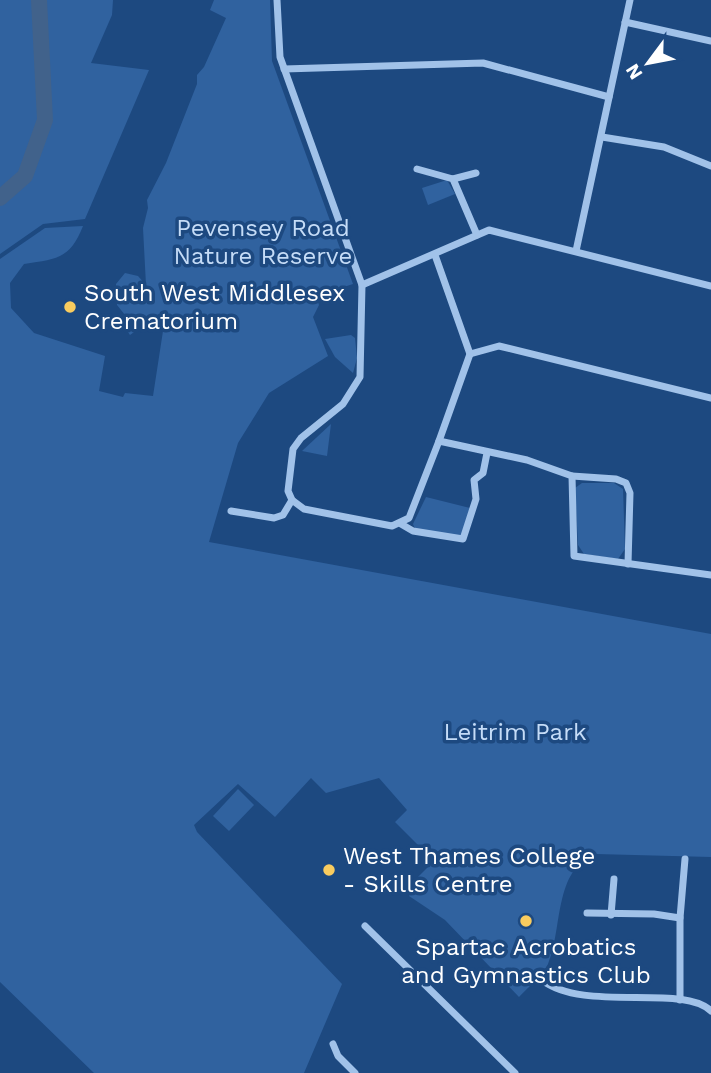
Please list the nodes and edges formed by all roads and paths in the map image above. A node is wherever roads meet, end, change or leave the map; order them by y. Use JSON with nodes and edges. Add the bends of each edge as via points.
{"nodes":[{"id":1,"x":277,"y":0,"type":"edge"},
{"id":2,"x":630,"y":0,"type":"edge"},
{"id":3,"x":625,"y":22,"type":"junction"},
{"id":4,"x":711,"y":41,"type":"edge"},
{"id":5,"x":284,"y":69,"type":"junction"},
{"id":6,"x":609,"y":97,"type":"junction"},
{"id":7,"x":602,"y":137,"type":"junction"},
{"id":8,"x":711,"y":166,"type":"edge"},
{"id":9,"x":417,"y":169,"type":"dead end"},
{"id":10,"x":476,"y":173,"type":"dead end"},
{"id":11,"x":453,"y":178,"type":"junction"},
{"id":12,"x":477,"y":235,"type":"junction"},
{"id":13,"x":576,"y":251,"type":"junction"},
{"id":14,"x":435,"y":255,"type":"junction"},
{"id":15,"x":362,"y":285,"type":"junction"},
{"id":16,"x":711,"y":286,"type":"edge"},
{"id":17,"x":470,"y":354,"type":"junction"},
{"id":18,"x":711,"y":398,"type":"edge"},
{"id":19,"x":439,"y":441,"type":"junction"},
{"id":20,"x":487,"y":453,"type":"junction"},
{"id":21,"x":572,"y":476,"type":"junction"},
{"id":22,"x":292,"y":500,"type":"junction"},
{"id":23,"x":231,"y":511,"type":"dead end"},
{"id":24,"x":401,"y":524,"type":"junction"},
{"id":25,"x":565,"y":555,"type":"dead end"},
{"id":26,"x":574,"y":556,"type":"junction"},
{"id":27,"x":628,"y":564,"type":"junction"},
{"id":28,"x":711,"y":576,"type":"edge"},
{"id":29,"x":685,"y":859,"type":"dead end"},
{"id":30,"x":614,"y":879,"type":"dead end"},
{"id":31,"x":587,"y":913,"type":"dead end"},
{"id":32,"x":611,"y":915,"type":"junction"},
{"id":33,"x":680,"y":918,"type":"junction"},
{"id":34,"x":365,"y":926,"type":"dead end"},
{"id":35,"x":542,"y":980,"type":"dead end"},
{"id":36,"x":554,"y":989,"type":"junction"},
{"id":37,"x":546,"y":998,"type":"dead end"},
{"id":38,"x":680,"y":1000,"type":"junction"},
{"id":39,"x":711,"y":1011,"type":"edge"},
{"id":40,"x":333,"y":1044,"type":"dead end"},
{"id":41,"x":355,"y":1073,"type":"edge"},
{"id":42,"x":515,"y":1073,"type":"edge"}],
"edges":[{"from":1,"to":5,"type":"street"},
{"from":2,"to":3,"type":"street"},
{"from":3,"to":4,"type":"street"},
{"from":3,"to":6,"type":"street"},
{"from":5,"to":6,"type":"street","via":[[483,63]]},
{"from":5,"to":15,"type":"street"},
{"from":6,"to":7,"type":"street"},
{"from":7,"to":8,"type":"street","via":[[664,148]]},
{"from":7,"to":13,"type":"street"},
{"from":9,"to":11,"type":"street"},
{"from":10,"to":11,"type":"street"},
{"from":11,"to":12,"type":"street"},
{"from":12,"to":13,"type":"street","via":[[489,230]]},
{"from":12,"to":14,"type":"street"},
{"from":13,"to":16,"type":"street"},
{"from":14,"to":15,"type":"street"},
{"from":14,"to":17,"type":"street"},
{"from":15,"to":22,"type":"street","via":[[360,377],[342,404],[293,449],[287,483]]},
{"from":17,"to":18,"type":"street","via":[[499,346]]},
{"from":17,"to":19,"type":"street"},
{"from":19,"to":20,"type":"street"},
{"from":19,"to":24,"type":"street","via":[[408,518]]},
{"from":20,"to":21,"type":"street","via":[[527,460]]},
{"from":20,"to":24,"type":"street","via":[[482,473],[474,480],[476,499],[463,539],[413,531]]},
{"from":21,"to":26,"type":"street"},
{"from":21,"to":27,"type":"street","via":[[626,483],[630,493]]},
{"from":22,"to":23,"type":"street","via":[[283,515],[274,518]]},
{"from":22,"to":24,"type":"street","via":[[304,509]]},
{"from":25,"to":26,"type":"street"},
{"from":26,"to":27,"type":"street"},
{"from":27,"to":28,"type":"street"},
{"from":29,"to":33,"type":"street"},
{"from":30,"to":32,"type":"street"},
{"from":31,"to":32,"type":"street"},
{"from":32,"to":33,"type":"street"},
{"from":33,"to":38,"type":"street"},
{"from":34,"to":42,"type":"street"},
{"from":35,"to":36,"type":"street"},
{"from":36,"to":37,"type":"street"},
{"from":36,"to":38,"type":"street","via":[[594,997]]},
{"from":38,"to":39,"type":"street"},
{"from":40,"to":41,"type":"street"}]}
